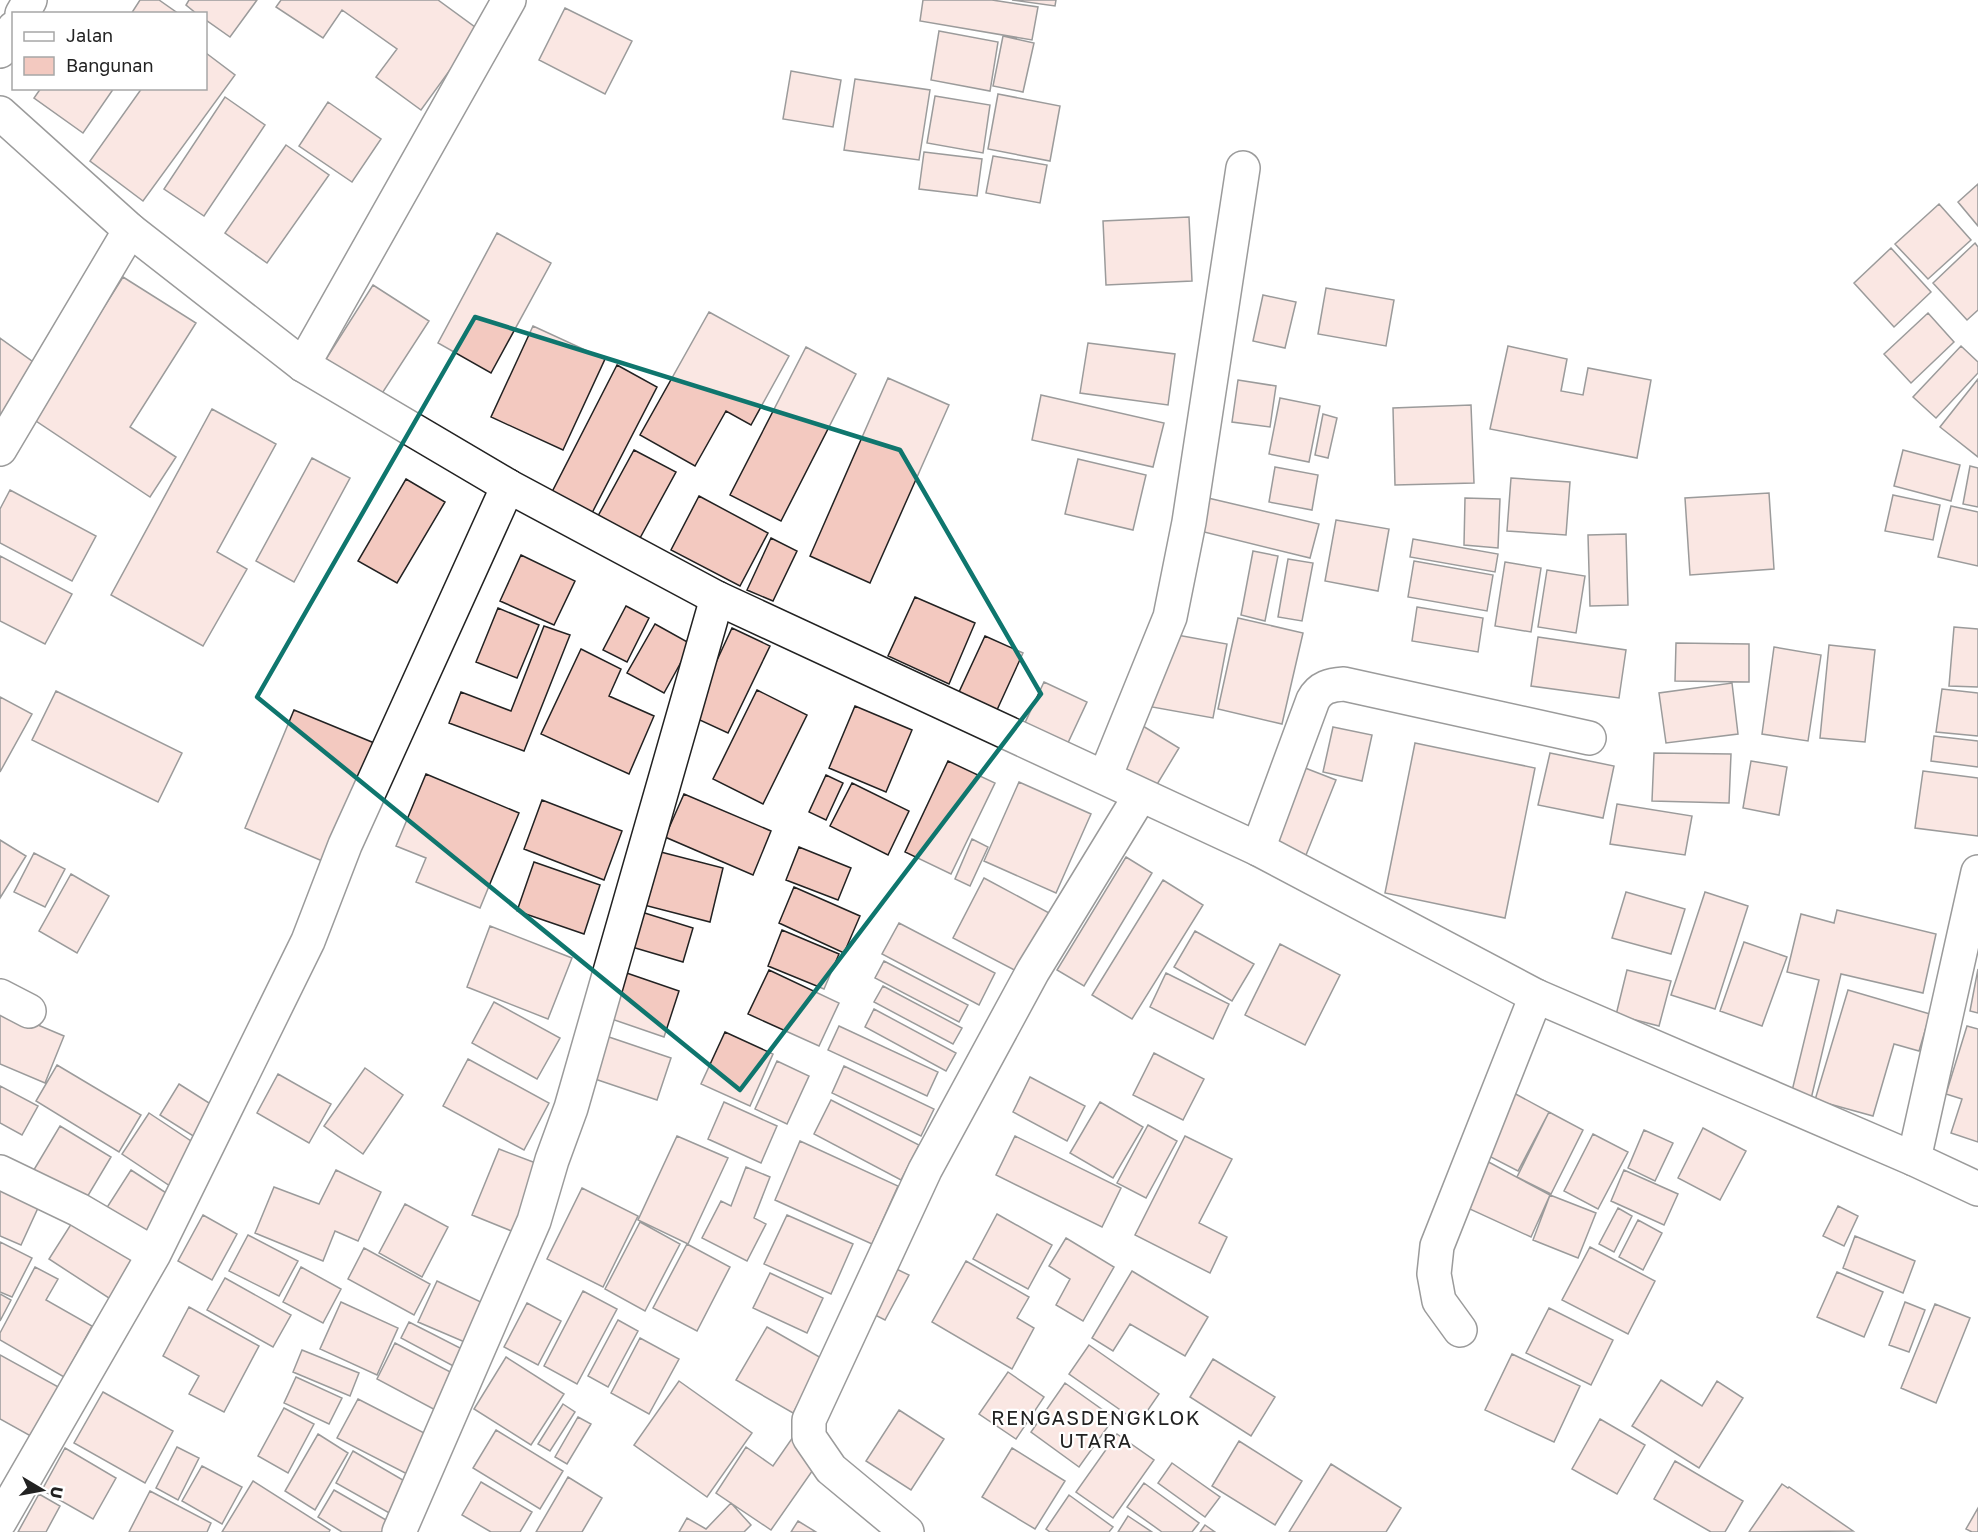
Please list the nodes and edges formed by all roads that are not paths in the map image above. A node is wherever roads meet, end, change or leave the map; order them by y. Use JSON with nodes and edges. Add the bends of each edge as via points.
{"nodes":[{"id":1,"x":509,"y":0,"type":"edge"},
{"id":2,"x":12,"y":31,"type":"edge"},
{"id":3,"x":0,"y":51,"type":"edge"},
{"id":4,"x":0,"y":113,"type":"edge"},
{"id":5,"x":1243,"y":168,"type":"dead end"},
{"id":6,"x":130,"y":230,"type":"junction"},
{"id":7,"x":303,"y":365,"type":"junction"},
{"id":8,"x":0,"y":448,"type":"edge"},
{"id":9,"x":508,"y":486,"type":"junction"},
{"id":10,"x":717,"y":598,"type":"junction"},
{"id":11,"x":1589,"y":738,"type":"dead end"},
{"id":12,"x":1105,"y":777,"type":"junction"},
{"id":13,"x":1140,"y":796,"type":"junction"},
{"id":14,"x":1258,"y":849,"type":"junction"},
{"id":15,"x":1978,"y":872,"type":"edge"},
{"id":16,"x":0,"y":996,"type":"edge"},
{"id":17,"x":1536,"y":996,"type":"junction"},
{"id":18,"x":29,"y":1011,"type":"dead end"},
{"id":19,"x":1914,"y":1159,"type":"junction"},
{"id":20,"x":0,"y":1172,"type":"edge"},
{"id":21,"x":1978,"y":1189,"type":"edge"},
{"id":22,"x":154,"y":1254,"type":"junction"},
{"id":23,"x":1460,"y":1330,"type":"dead end"},
{"id":24,"x":0,"y":1521,"type":"edge"},
{"id":25,"x":399,"y":1532,"type":"edge"},
{"id":26,"x":907,"y":1532,"type":"edge"}],
"edges":[{"from":1,"to":7,"type":"street"},
{"from":2,"to":3,"type":"street"},
{"from":4,"to":6,"type":"street"},
{"from":5,"to":12,"type":"street","via":[[1189,522],[1170,617]]},
{"from":6,"to":7,"type":"street"},
{"from":6,"to":8,"type":"street"},
{"from":7,"to":9,"type":"street"},
{"from":9,"to":10,"type":"street"},
{"from":9,"to":22,"type":"street","via":[[345,845],[308,941]]},
{"from":10,"to":12,"type":"street"},
{"from":10,"to":25,"type":"street","via":[[571,1108],[534,1221]]},
{"from":11,"to":14,"type":"street","via":[[1344,684],[1332,685],[1317,693],[1313,700]]},
{"from":12,"to":13,"type":"street"},
{"from":13,"to":14,"type":"street"},
{"from":13,"to":26,"type":"street","via":[[1033,971],[925,1170],[808,1419],[809,1437],[831,1469]]},
{"from":14,"to":17,"type":"street"},
{"from":15,"to":19,"type":"street"},
{"from":16,"to":18,"type":"street"},
{"from":17,"to":19,"type":"street"},
{"from":17,"to":23,"type":"street","via":[[1437,1246],[1434,1274],[1439,1300]]},
{"from":19,"to":21,"type":"street"},
{"from":20,"to":22,"type":"street","via":[[78,1209]]},
{"from":22,"to":24,"type":"street"}]}
